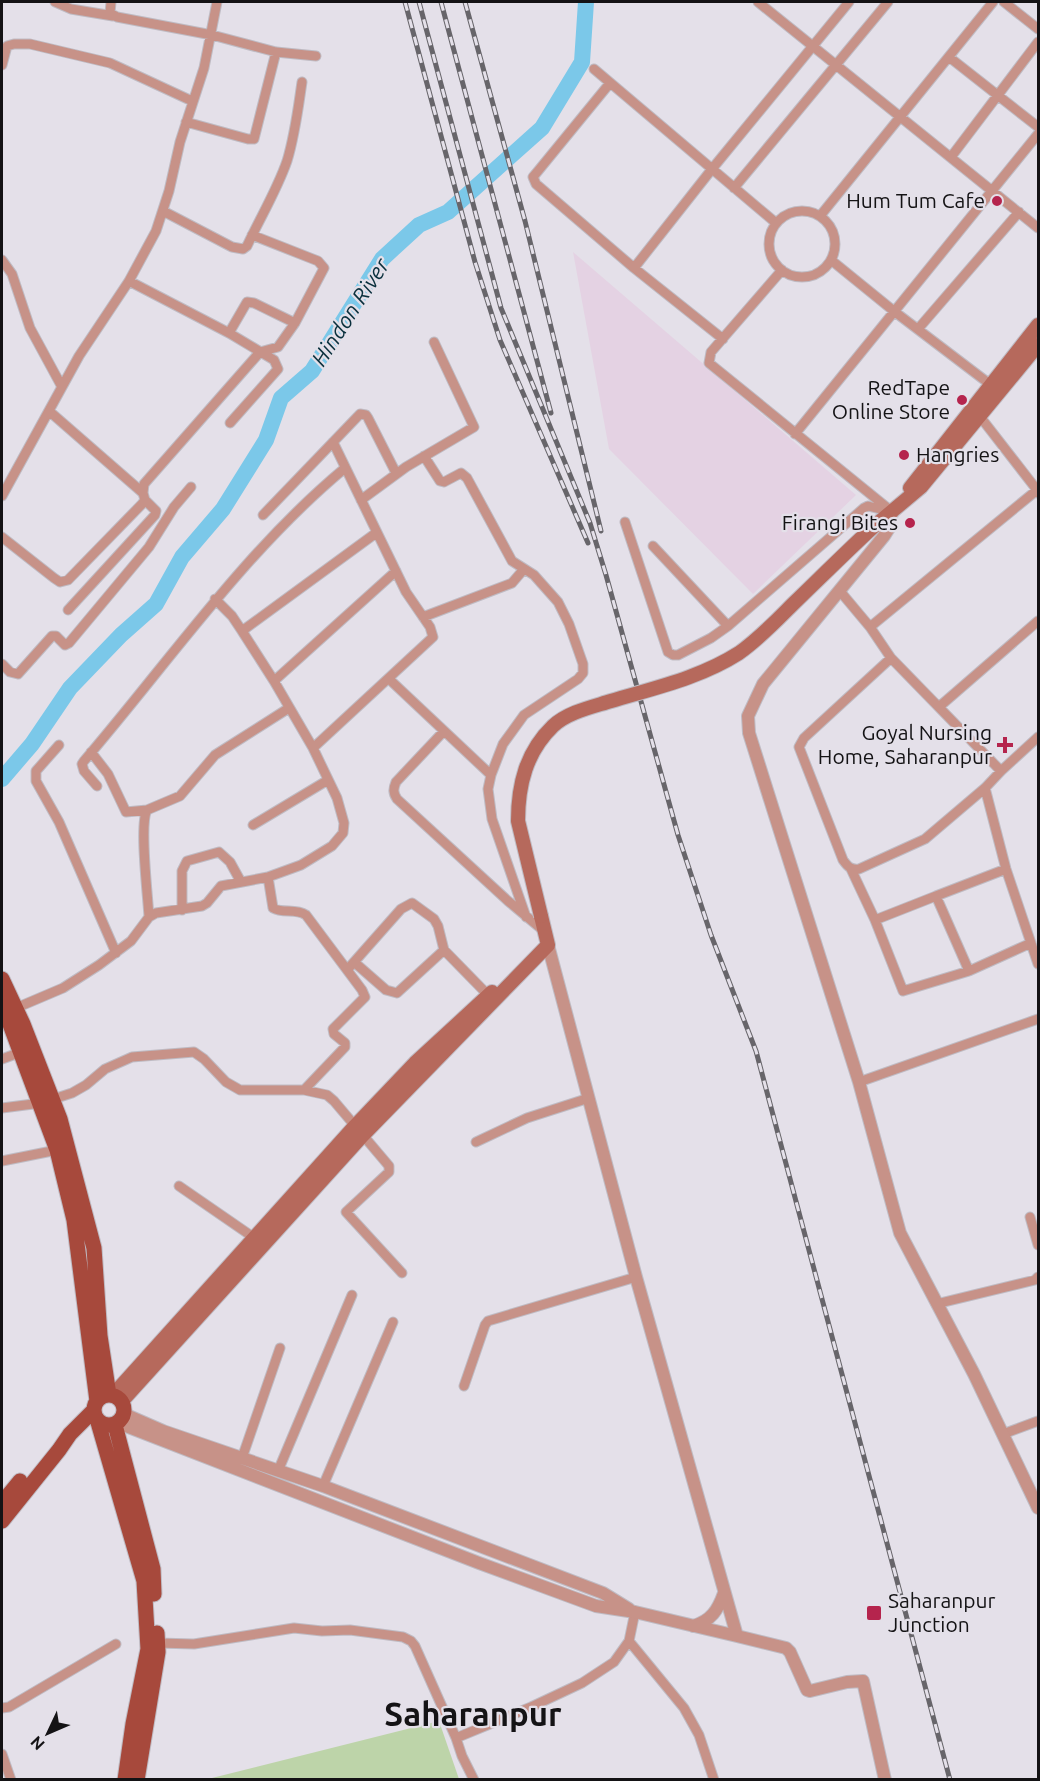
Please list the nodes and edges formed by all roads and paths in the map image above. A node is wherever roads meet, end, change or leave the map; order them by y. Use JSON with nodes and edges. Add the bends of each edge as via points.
{"nodes":[{"id":1,"x":55,"y":2,"type":"edge"},
{"id":2,"x":111,"y":2,"type":"edge"},
{"id":3,"x":217,"y":2,"type":"edge"},
{"id":4,"x":758,"y":2,"type":"edge"},
{"id":5,"x":849,"y":2,"type":"edge"},
{"id":6,"x":888,"y":2,"type":"edge"},
{"id":7,"x":993,"y":2,"type":"edge"},
{"id":8,"x":1004,"y":2,"type":"edge"},
{"id":9,"x":113,"y":16,"type":"junction"},
{"id":10,"x":1038,"y":29,"type":"edge"},
{"id":11,"x":212,"y":35,"type":"junction"},
{"id":12,"x":1038,"y":42,"type":"edge"},
{"id":13,"x":813,"y":45,"type":"junction"},
{"id":14,"x":276,"y":51,"type":"junction"},
{"id":15,"x":316,"y":56,"type":"dead end"},
{"id":16,"x":949,"y":57,"type":"junction"},
{"id":17,"x":2,"y":64,"type":"edge"},
{"id":18,"x":836,"y":64,"type":"junction"},
{"id":19,"x":594,"y":69,"type":"dead end"},
{"id":20,"x":302,"y":82,"type":"dead end"},
{"id":21,"x":610,"y":83,"type":"junction"},
{"id":22,"x":998,"y":96,"type":"junction"},
{"id":23,"x":192,"y":101,"type":"junction"},
{"id":24,"x":901,"y":118,"type":"junction"},
{"id":25,"x":186,"y":122,"type":"junction"},
{"id":26,"x":1038,"y":128,"type":"edge"},
{"id":27,"x":1038,"y":134,"type":"edge"},
{"id":28,"x":951,"y":158,"type":"junction"},
{"id":29,"x":711,"y":169,"type":"junction"},
{"id":30,"x":734,"y":188,"type":"junction"},
{"id":31,"x":993,"y":191,"type":"junction"},
{"id":32,"x":163,"y":211,"type":"junction"},
{"id":33,"x":1018,"y":212,"type":"junction"},
{"id":34,"x":820,"y":216,"type":"junction"},
{"id":35,"x":776,"y":223,"type":"junction"},
{"id":36,"x":1038,"y":228,"type":"edge"},
{"id":37,"x":252,"y":235,"type":"junction"},
{"id":38,"x":2,"y":260,"type":"edge"},
{"id":39,"x":831,"y":260,"type":"junction"},
{"id":40,"x":634,"y":268,"type":"junction"},
{"id":41,"x":782,"y":270,"type":"junction"},
{"id":42,"x":129,"y":281,"type":"junction"},
{"id":43,"x":895,"y":312,"type":"junction"},
{"id":44,"x":295,"y":323,"type":"junction"},
{"id":45,"x":1038,"y":325,"type":"edge"},
{"id":46,"x":918,"y":329,"type":"junction"},
{"id":47,"x":229,"y":333,"type":"junction"},
{"id":48,"x":723,"y":339,"type":"junction"},
{"id":49,"x":434,"y":342,"type":"dead end"},
{"id":50,"x":1038,"y":345,"type":"edge"},
{"id":51,"x":260,"y":352,"type":"junction"},
{"id":52,"x":991,"y":385,"type":"junction"},
{"id":53,"x":62,"y":387,"type":"junction"},
{"id":54,"x":49,"y":411,"type":"junction"},
{"id":55,"x":975,"y":412,"type":"junction"},
{"id":56,"x":230,"y":423,"type":"dead end"},
{"id":57,"x":795,"y":434,"type":"junction"},
{"id":58,"x":333,"y":442,"type":"junction"},
{"id":59,"x":424,"y":456,"type":"junction"},
{"id":60,"x":345,"y":468,"type":"junction"},
{"id":61,"x":396,"y":473,"type":"junction"},
{"id":62,"x":191,"y":487,"type":"dead end"},
{"id":63,"x":1038,"y":491,"type":"edge"},
{"id":64,"x":2,"y":496,"type":"edge"},
{"id":65,"x":144,"y":496,"type":"junction"},
{"id":66,"x":361,"y":500,"type":"junction"},
{"id":67,"x":892,"y":512,"type":"junction"},
{"id":68,"x":263,"y":515,"type":"dead end"},
{"id":69,"x":625,"y":522,"type":"dead end"},
{"id":70,"x":376,"y":533,"type":"junction"},
{"id":71,"x":2,"y":537,"type":"edge"},
{"id":72,"x":653,"y":546,"type":"dead end"},
{"id":73,"x":524,"y":569,"type":"junction"},
{"id":74,"x":396,"y":571,"type":"junction"},
{"id":75,"x":839,"y":590,"type":"junction"},
{"id":76,"x":215,"y":599,"type":"junction"},
{"id":77,"x":69,"y":610,"type":"dead end"},
{"id":78,"x":423,"y":617,"type":"junction"},
{"id":79,"x":1038,"y":621,"type":"edge"},
{"id":80,"x":728,"y":626,"type":"junction"},
{"id":81,"x":870,"y":627,"type":"junction"},
{"id":82,"x":242,"y":631,"type":"junction"},
{"id":83,"x":891,"y":658,"type":"junction"},
{"id":84,"x":2,"y":664,"type":"edge"},
{"id":85,"x":390,"y":679,"type":"junction"},
{"id":86,"x":274,"y":681,"type":"junction"},
{"id":87,"x":940,"y":706,"type":"junction"},
{"id":88,"x":289,"y":708,"type":"junction"},
{"id":89,"x":444,"y":731,"type":"junction"},
{"id":90,"x":1038,"y":737,"type":"edge"},
{"id":91,"x":59,"y":745,"type":"dead end"},
{"id":92,"x":313,"y":748,"type":"junction"},
{"id":93,"x":91,"y":752,"type":"junction"},
{"id":94,"x":1001,"y":771,"type":"junction"},
{"id":95,"x":491,"y":775,"type":"junction"},
{"id":96,"x":328,"y":780,"type":"junction"},
{"id":97,"x":97,"y":786,"type":"dead end"},
{"id":98,"x":985,"y":788,"type":"junction"},
{"id":99,"x":147,"y":810,"type":"junction"},
{"id":100,"x":253,"y":825,"type":"dead end"},
{"id":101,"x":851,"y":869,"type":"junction"},
{"id":102,"x":1006,"y":869,"type":"junction"},
{"id":103,"x":268,"y":877,"type":"junction"},
{"id":104,"x":241,"y":882,"type":"junction"},
{"id":105,"x":936,"y":896,"type":"junction"},
{"id":106,"x":182,"y":910,"type":"junction"},
{"id":107,"x":149,"y":917,"type":"junction"},
{"id":108,"x":526,"y":917,"type":"junction"},
{"id":109,"x":875,"y":920,"type":"junction"},
{"id":110,"x":544,"y":931,"type":"junction"},
{"id":111,"x":1031,"y":943,"type":"junction"},
{"id":112,"x":548,"y":945,"type":"junction"},
{"id":113,"x":444,"y":950,"type":"junction"},
{"id":114,"x":116,"y":953,"type":"junction"},
{"id":115,"x":354,"y":962,"type":"junction"},
{"id":116,"x":1038,"y":964,"type":"edge"},
{"id":117,"x":525,"y":968,"type":"junction"},
{"id":118,"x":347,"y":970,"type":"junction"},
{"id":119,"x":969,"y":971,"type":"junction"},
{"id":120,"x":2,"y":979,"type":"edge"},
{"id":121,"x":488,"y":995,"type":"junction"},
{"id":122,"x":9,"y":1005,"type":"edge"},
{"id":123,"x":1038,"y":1019,"type":"edge"},
{"id":124,"x":21,"y":1052,"type":"junction"},
{"id":125,"x":2,"y":1059,"type":"edge"},
{"id":126,"x":859,"y":1082,"type":"junction"},
{"id":127,"x":304,"y":1090,"type":"junction"},
{"id":128,"x":589,"y":1098,"type":"junction"},
{"id":129,"x":47,"y":1101,"type":"junction"},
{"id":130,"x":2,"y":1108,"type":"edge"},
{"id":131,"x":359,"y":1130,"type":"junction"},
{"id":132,"x":476,"y":1142,"type":"dead end"},
{"id":133,"x":57,"y":1150,"type":"junction"},
{"id":134,"x":2,"y":1161,"type":"edge"},
{"id":135,"x":179,"y":1186,"type":"dead end"},
{"id":136,"x":1030,"y":1217,"type":"dead end"},
{"id":137,"x":253,"y":1237,"type":"junction"},
{"id":138,"x":1038,"y":1245,"type":"edge"},
{"id":139,"x":402,"y":1273,"type":"dead end"},
{"id":140,"x":636,"y":1277,"type":"junction"},
{"id":141,"x":1038,"y":1277,"type":"edge"},
{"id":142,"x":352,"y":1295,"type":"dead end"},
{"id":143,"x":936,"y":1304,"type":"junction"},
{"id":144,"x":393,"y":1322,"type":"dead end"},
{"id":145,"x":280,"y":1348,"type":"dead end"},
{"id":146,"x":464,"y":1386,"type":"dead end"},
{"id":147,"x":110,"y":1409,"type":"junction"},
{"id":148,"x":1038,"y":1421,"type":"edge"},
{"id":149,"x":70,"y":1434,"type":"junction"},
{"id":150,"x":1003,"y":1434,"type":"junction"},
{"id":151,"x":242,"y":1458,"type":"junction"},
{"id":152,"x":278,"y":1471,"type":"junction"},
{"id":153,"x":323,"y":1486,"type":"junction"},
{"id":154,"x":2,"y":1503,"type":"edge"},
{"id":155,"x":1038,"y":1508,"type":"edge"},
{"id":156,"x":2,"y":1521,"type":"edge"},
{"id":157,"x":724,"y":1593,"type":"junction"},
{"id":158,"x":635,"y":1612,"type":"junction"},
{"id":159,"x":693,"y":1626,"type":"junction"},
{"id":160,"x":737,"y":1636,"type":"junction"},
{"id":161,"x":629,"y":1641,"type":"junction"},
{"id":162,"x":116,"y":1644,"type":"dead end"},
{"id":163,"x":155,"y":1648,"type":"junction"},
{"id":164,"x":2,"y":1708,"type":"edge"},
{"id":165,"x":140,"y":1726,"type":"junction"},
{"id":166,"x":456,"y":1738,"type":"junction"},
{"id":167,"x":2,"y":1754,"type":"edge"},
{"id":168,"x":11,"y":1779,"type":"edge"},
{"id":169,"x":125,"y":1779,"type":"edge"},
{"id":170,"x":137,"y":1779,"type":"edge"},
{"id":171,"x":474,"y":1779,"type":"edge"},
{"id":172,"x":714,"y":1779,"type":"edge"},
{"id":173,"x":885,"y":1779,"type":"edge"}],
"edges":[{"from":1,"to":9,"type":"street","via":[[71,9]]},
{"from":2,"to":9,"type":"street"},
{"from":3,"to":11,"type":"street"},
{"from":4,"to":13,"type":"street"},
{"from":5,"to":13,"type":"street"},
{"from":6,"to":18,"type":"street"},
{"from":7,"to":16,"type":"street"},
{"from":8,"to":10,"type":"street"},
{"from":9,"to":11,"type":"street"},
{"from":11,"to":14,"type":"street"},
{"from":11,"to":23,"type":"street"},
{"from":12,"to":22,"type":"street"},
{"from":13,"to":18,"type":"street"},
{"from":13,"to":29,"type":"street"},
{"from":14,"to":15,"type":"street"},
{"from":14,"to":25,"type":"street","via":[[254,139]]},
{"from":16,"to":22,"type":"street"},
{"from":16,"to":24,"type":"street"},
{"from":17,"to":23,"type":"street","via":[[7,46],[30,44],[110,63]]},
{"from":18,"to":24,"type":"street"},
{"from":18,"to":30,"type":"street"},
{"from":19,"to":21,"type":"street"},
{"from":20,"to":37,"type":"street","via":[[286,162]]},
{"from":21,"to":29,"type":"street"},
{"from":21,"to":40,"type":"street","via":[[533,177],[541,191]]},
{"from":22,"to":26,"type":"street"},
{"from":22,"to":28,"type":"street"},
{"from":23,"to":25,"type":"street"},
{"from":24,"to":28,"type":"street"},
{"from":24,"to":34,"type":"street"},
{"from":25,"to":32,"type":"street"},
{"from":27,"to":31,"type":"street"},
{"from":28,"to":31,"type":"street"},
{"from":29,"to":30,"type":"street"},
{"from":29,"to":40,"type":"street"},
{"from":30,"to":35,"type":"street"},
{"from":31,"to":33,"type":"street"},
{"from":31,"to":43,"type":"street"},
{"from":32,"to":37,"type":"street","via":[[239,249],[247,246]]},
{"from":32,"to":42,"type":"street"},
{"from":33,"to":36,"type":"street"},
{"from":33,"to":46,"type":"street"},
{"from":34,"to":35,"type":"street","via":[[801,210]]},
{"from":34,"to":39,"type":"street","via":[[833,231],[835,250]]},
{"from":35,"to":41,"type":"street","via":[[769,242],[770,253]]},
{"from":37,"to":44,"type":"street","via":[[318,261],[324,268]]},
{"from":38,"to":53,"type":"street","via":[[12,274],[30,327]]},
{"from":39,"to":41,"type":"street","via":[[814,275],[803,277]]},
{"from":39,"to":43,"type":"street"},
{"from":40,"to":48,"type":"street"},
{"from":41,"to":48,"type":"street"},
{"from":42,"to":47,"type":"street"},
{"from":42,"to":53,"type":"street"},
{"from":43,"to":46,"type":"street"},
{"from":43,"to":57,"type":"street"},
{"from":44,"to":47,"type":"street","via":[[248,302]]},
{"from":44,"to":51,"type":"street","via":[[278,347]]},
{"from":45,"to":52,"type":"main road"},
{"from":46,"to":52,"type":"street"},
{"from":47,"to":51,"type":"street"},
{"from":48,"to":57,"type":"street","via":[[711,352],[709,363]]},
{"from":49,"to":59,"type":"street","via":[[474,427]]},
{"from":50,"to":55,"type":"main road"},
{"from":51,"to":56,"type":"street","via":[[274,360],[278,369]]},
{"from":51,"to":65,"type":"street","via":[[144,484]]},
{"from":52,"to":55,"type":"main road"},
{"from":53,"to":54,"type":"street"},
{"from":54,"to":64,"type":"street"},
{"from":54,"to":65,"type":"street"},
{"from":55,"to":63,"type":"street"},
{"from":55,"to":67,"type":"main road"},
{"from":57,"to":67,"type":"street"},
{"from":58,"to":60,"type":"street"},
{"from":58,"to":61,"type":"street","via":[[359,416],[366,415]]},
{"from":58,"to":68,"type":"street"},
{"from":59,"to":61,"type":"street"},
{"from":59,"to":73,"type":"street","via":[[440,481],[464,474],[512,561]]},
{"from":60,"to":66,"type":"street"},
{"from":60,"to":76,"type":"street","via":[[306,503]]},
{"from":61,"to":66,"type":"street"},
{"from":62,"to":84,"type":"street","via":[[148,548],[69,643],[65,645],[52,636],[18,674]]},
{"from":63,"to":81,"type":"street"},
{"from":65,"to":71,"type":"street","via":[[64,582]]},
{"from":65,"to":77,"type":"street","via":[[155,509],[155,515]]},
{"from":66,"to":70,"type":"street"},
{"from":67,"to":75,"type":"street","via":[[884,536]]},
{"from":67,"to":80,"type":"street","via":[[868,506],[859,511]]},
{"from":67,"to":110,"type":"main road","bridge":true,"via":[[739,652],[697,674],[581,710],[554,725],[533,751],[519,792],[518,821]]},
{"from":69,"to":80,"type":"street","via":[[668,652],[678,655]]},
{"from":70,"to":74,"type":"street"},
{"from":70,"to":82,"type":"street"},
{"from":72,"to":80,"type":"street"},
{"from":73,"to":78,"type":"street","via":[[506,585]]},
{"from":73,"to":95,"type":"street","via":[[543,583],[558,602],[583,673],[524,715],[503,744]]},
{"from":74,"to":78,"type":"street"},
{"from":74,"to":86,"type":"street"},
{"from":75,"to":81,"type":"street"},
{"from":75,"to":126,"type":"street","via":[[763,684],[748,724]]},
{"from":76,"to":82,"type":"street"},
{"from":76,"to":93,"type":"street"},
{"from":78,"to":85,"type":"street","via":[[433,637]]},
{"from":79,"to":87,"type":"street"},
{"from":81,"to":83,"type":"street"},
{"from":82,"to":86,"type":"street"},
{"from":83,"to":87,"type":"street"},
{"from":83,"to":101,"type":"street","via":[[799,747],[843,860]]},
{"from":85,"to":89,"type":"street"},
{"from":85,"to":92,"type":"street"},
{"from":86,"to":88,"type":"street"},
{"from":87,"to":94,"type":"street"},
{"from":88,"to":92,"type":"street"},
{"from":88,"to":99,"type":"street","via":[[215,755],[180,796]]},
{"from":89,"to":95,"type":"street"},
{"from":89,"to":108,"type":"street","via":[[396,782],[394,795]]},
{"from":90,"to":94,"type":"street"},
{"from":91,"to":114,"type":"street","via":[[36,771],[36,781],[59,822]]},
{"from":92,"to":96,"type":"street"},
{"from":93,"to":97,"type":"street","via":[[82,768]]},
{"from":93,"to":99,"type":"street","via":[[111,780],[123,809],[129,813]]},
{"from":94,"to":98,"type":"street"},
{"from":95,"to":108,"type":"street","via":[[488,789],[492,819]]},
{"from":96,"to":100,"type":"street"},
{"from":96,"to":103,"type":"street","via":[[337,798],[343,833],[319,855]]},
{"from":98,"to":101,"type":"street","via":[[924,839],[859,869]]},
{"from":98,"to":102,"type":"street"},
{"from":99,"to":107,"type":"street"},
{"from":101,"to":109,"type":"street"},
{"from":102,"to":105,"type":"street"},
{"from":102,"to":111,"type":"street"},
{"from":103,"to":104,"type":"street"},
{"from":103,"to":118,"type":"street","via":[[273,908],[306,915]]},
{"from":104,"to":106,"type":"street","via":[[221,886],[202,906]]},
{"from":104,"to":106,"type":"street","via":[[219,852],[187,861],[182,871]]},
{"from":105,"to":109,"type":"street"},
{"from":105,"to":119,"type":"street"},
{"from":106,"to":107,"type":"street"},
{"from":107,"to":114,"type":"street"},
{"from":108,"to":110,"type":"street"},
{"from":109,"to":119,"type":"street","via":[[903,991]]},
{"from":110,"to":112,"type":"main road"},
{"from":111,"to":116,"type":"street"},
{"from":111,"to":119,"type":"street"},
{"from":112,"to":117,"type":"main road"},
{"from":112,"to":128,"type":"street"},
{"from":113,"to":115,"type":"street","via":[[397,993],[386,990]]},
{"from":113,"to":115,"type":"street","via":[[434,919],[412,903],[401,909]]},
{"from":113,"to":121,"type":"street"},
{"from":114,"to":122,"type":"street","via":[[63,988]]},
{"from":115,"to":118,"type":"street"},
{"from":117,"to":121,"type":"main road"},
{"from":117,"to":131,"type":"main road","via":[[423,1072]]},
{"from":118,"to":127,"type":"street","via":[[365,998],[333,1029],[345,1047]]},
{"from":120,"to":122,"type":"main road"},
{"from":121,"to":131,"type":"main road","via":[[415,1063]]},
{"from":122,"to":124,"type":"main road"},
{"from":122,"to":129,"type":"main road"},
{"from":123,"to":126,"type":"street"},
{"from":124,"to":125,"type":"street"},
{"from":124,"to":129,"type":"main road"},
{"from":126,"to":143,"type":"street","via":[[900,1233]]},
{"from":127,"to":129,"type":"street","via":[[240,1090],[226,1082],[199,1054],[188,1052],[123,1060],[79,1089]]},
{"from":127,"to":131,"type":"street","via":[[327,1095]]},
{"from":128,"to":132,"type":"street","via":[[526,1118]]},
{"from":128,"to":140,"type":"street"},
{"from":129,"to":130,"type":"street"},
{"from":129,"to":133,"type":"main road"},
{"from":129,"to":147,"type":"main road","via":[[94,1248]]},
{"from":131,"to":137,"type":"main road"},
{"from":131,"to":139,"type":"street","via":[[390,1170],[347,1214]]},
{"from":131,"to":147,"type":"main road"},
{"from":133,"to":134,"type":"street"},
{"from":133,"to":147,"type":"main road"},
{"from":135,"to":137,"type":"street"},
{"from":136,"to":138,"type":"street"},
{"from":137,"to":147,"type":"main road"},
{"from":140,"to":146,"type":"street","via":[[488,1321]]},
{"from":140,"to":157,"type":"street"},
{"from":141,"to":143,"type":"street"},
{"from":142,"to":152,"type":"street"},
{"from":143,"to":150,"type":"street"},
{"from":144,"to":153,"type":"street"},
{"from":145,"to":151,"type":"street"},
{"from":147,"to":149,"type":"main road"},
{"from":147,"to":151,"type":"street"},
{"from":147,"to":158,"type":"street","via":[[489,1567],[596,1606]]},
{"from":147,"to":163,"type":"main road"},
{"from":148,"to":150,"type":"street"},
{"from":149,"to":154,"type":"main road","via":[[52,1444]]},
{"from":149,"to":156,"type":"main road"},
{"from":150,"to":155,"type":"street"},
{"from":151,"to":152,"type":"street"},
{"from":152,"to":153,"type":"street"},
{"from":153,"to":158,"type":"street","via":[[603,1593]]},
{"from":157,"to":159,"type":"street","via":[[714,1614]]},
{"from":157,"to":160,"type":"street"},
{"from":158,"to":159,"type":"street"},
{"from":158,"to":161,"type":"street"},
{"from":159,"to":160,"type":"street"},
{"from":160,"to":173,"type":"street","via":[[786,1648],[804,1687],[810,1691],[863,1681]]},
{"from":161,"to":166,"type":"street","via":[[614,1662],[582,1683]]},
{"from":161,"to":172,"type":"street","via":[[684,1708],[699,1735]]},
{"from":162,"to":164,"type":"street"},
{"from":163,"to":165,"type":"main road"},
{"from":163,"to":166,"type":"street","via":[[294,1628],[403,1637],[414,1646]]},
{"from":165,"to":169,"type":"main road"},
{"from":165,"to":170,"type":"main road"},
{"from":166,"to":171,"type":"street"},
{"from":167,"to":168,"type":"street"}]}
